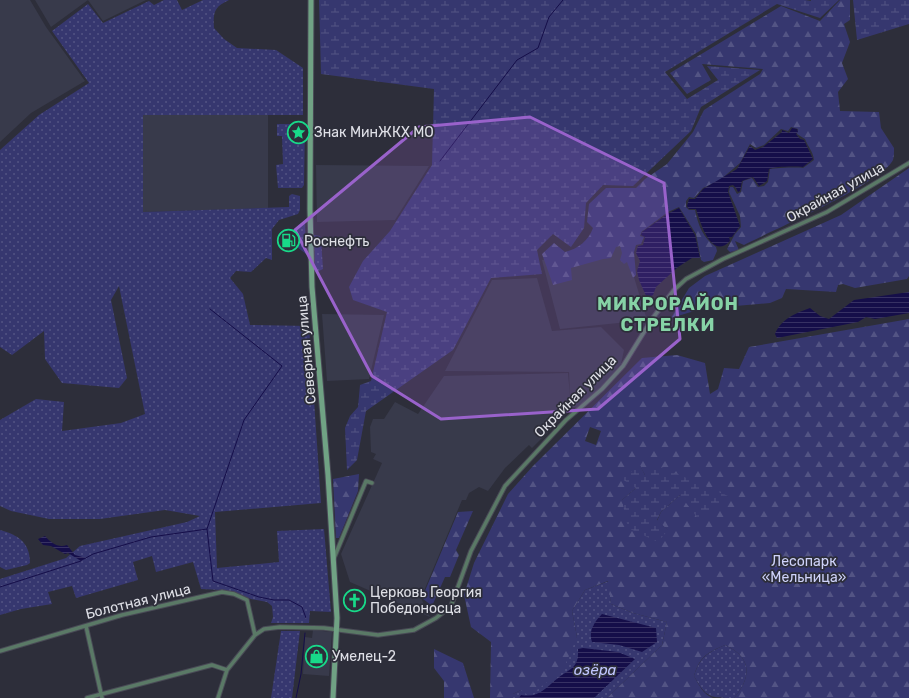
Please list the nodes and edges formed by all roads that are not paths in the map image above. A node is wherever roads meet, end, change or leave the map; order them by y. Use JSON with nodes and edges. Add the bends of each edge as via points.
{"nodes":[{"id":1,"x":311,"y":0,"type":"edge"},
{"id":2,"x":909,"y":163,"type":"edge"},
{"id":3,"x":372,"y":483,"type":"dead end"},
{"id":4,"x":333,"y":561,"type":"junction"},
{"id":5,"x":86,"y":626,"type":"junction"},
{"id":6,"x":337,"y":629,"type":"junction"},
{"id":7,"x":255,"y":635,"type":"junction"},
{"id":8,"x":0,"y":651,"type":"edge"},
{"id":9,"x":227,"y":670,"type":"junction"},
{"id":10,"x":102,"y":693,"type":"junction"},
{"id":11,"x":87,"y":698,"type":"edge"},
{"id":12,"x":102,"y":698,"type":"edge"},
{"id":13,"x":218,"y":698,"type":"edge"},
{"id":14,"x":333,"y":698,"type":"edge"}],
"edges":[{"from":1,"to":4,"type":"main road","name":"Северная улица","via":[[309,190],[312,287]]},
{"from":2,"to":6,"type":"street","name":"Окрайная улица","via":[[827,212],[723,260],[686,279],[674,290],[652,319],[623,366],[602,389],[566,420],[505,486],[471,551],[451,606],[444,613],[409,631],[378,635]]},
{"from":3,"to":4,"type":"street","via":[[366,481]]},
{"from":4,"to":6,"type":"main road","name":"Северная улица"},
{"from":5,"to":7,"type":"street","name":"Болотная улица","via":[[122,614],[222,592],[247,600]]},
{"from":5,"to":8,"type":"street","name":"Болотная улица"},
{"from":5,"to":10,"type":"street"},
{"from":6,"to":7,"type":"street","name":"Окрайная улица","via":[[280,627],[264,629]]},
{"from":6,"to":14,"type":"main road","name":"Северная улица"},
{"from":7,"to":9,"type":"street"},
{"from":9,"to":10,"type":"street","via":[[212,666]]},
{"from":9,"to":13,"type":"street"},
{"from":10,"to":11,"type":"street"},
{"from":10,"to":12,"type":"street"}]}
